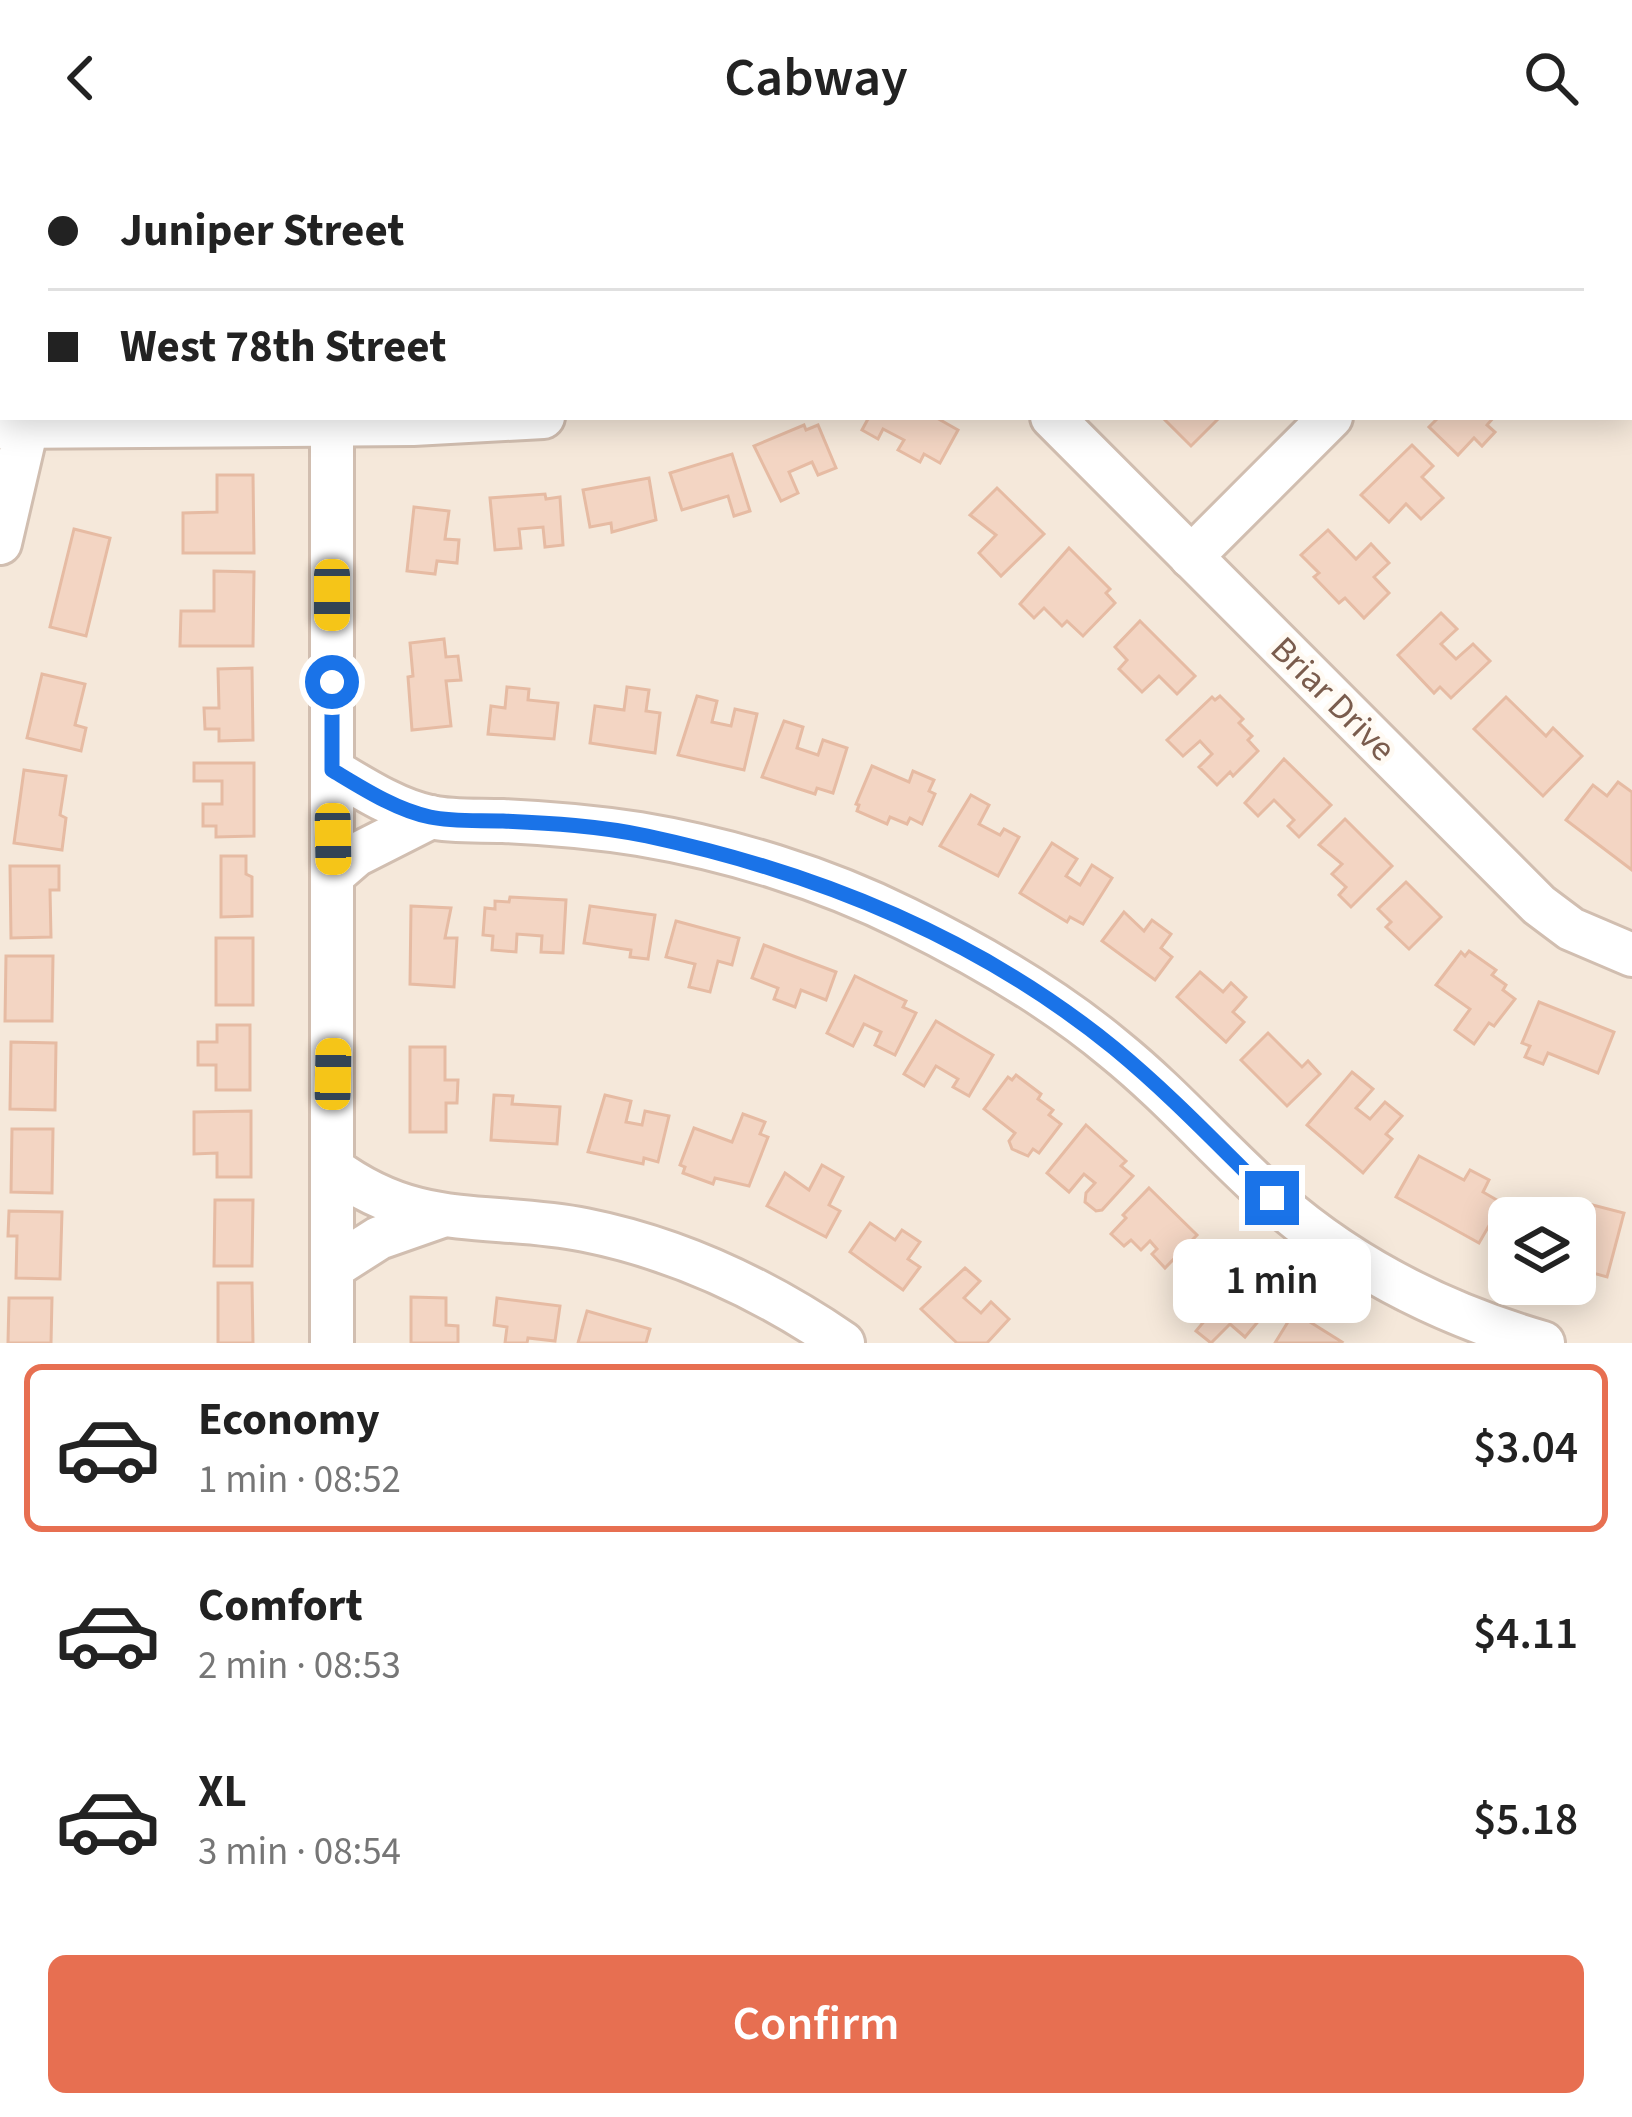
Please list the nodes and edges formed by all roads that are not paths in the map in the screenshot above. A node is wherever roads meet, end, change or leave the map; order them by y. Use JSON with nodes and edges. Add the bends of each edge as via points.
{"nodes":[{"id":1,"x":332,"y":420,"type":"edge"},
{"id":2,"x":502,"y":420,"type":"edge"},
{"id":3,"x":1055,"y":420,"type":"edge"},
{"id":4,"x":1328,"y":420,"type":"edge"},
{"id":5,"x":13,"y":427,"type":"edge"},
{"id":6,"x":0,"y":543,"type":"edge"},
{"id":7,"x":1191,"y":557,"type":"junction"},
{"id":8,"x":332,"y":770,"type":"junction"},
{"id":9,"x":430,"y":817,"type":"junction"},
{"id":10,"x":334,"y":874,"type":"junction"},
{"id":11,"x":1632,"y":956,"type":"edge"},
{"id":12,"x":332,"y":1168,"type":"junction"},
{"id":13,"x":439,"y":1216,"type":"junction"},
{"id":14,"x":332,"y":1268,"type":"junction"},
{"id":15,"x":332,"y":1343,"type":"edge"},
{"id":16,"x":843,"y":1343,"type":"edge"},
{"id":17,"x":1543,"y":1343,"type":"edge"}],
"edges":[{"from":1,"to":2,"type":"street"},
{"from":1,"to":5,"type":"street"},
{"from":1,"to":8,"type":"street"},
{"from":3,"to":7,"type":"street","name":"Briar Drive"},
{"from":4,"to":7,"type":"street"},
{"from":5,"to":6,"type":"street"},
{"from":7,"to":11,"type":"street","name":"Briar Drive","via":[[1540,905]]},
{"from":8,"to":9,"type":"street"},
{"from":8,"to":10,"type":"street"},
{"from":9,"to":10,"type":"street"},
{"from":9,"to":17,"type":"street","via":[[641,835],[758,863],[905,918],[1026,985],[1112,1046],[1325,1242],[1411,1294]]},
{"from":10,"to":12,"type":"street"},
{"from":12,"to":13,"type":"street","via":[[384,1199]]},
{"from":12,"to":14,"type":"street"},
{"from":13,"to":14,"type":"street","via":[[379,1238]]},
{"from":13,"to":16,"type":"street","via":[[584,1230],[650,1246],[729,1276]]},
{"from":14,"to":15,"type":"street"}]}
